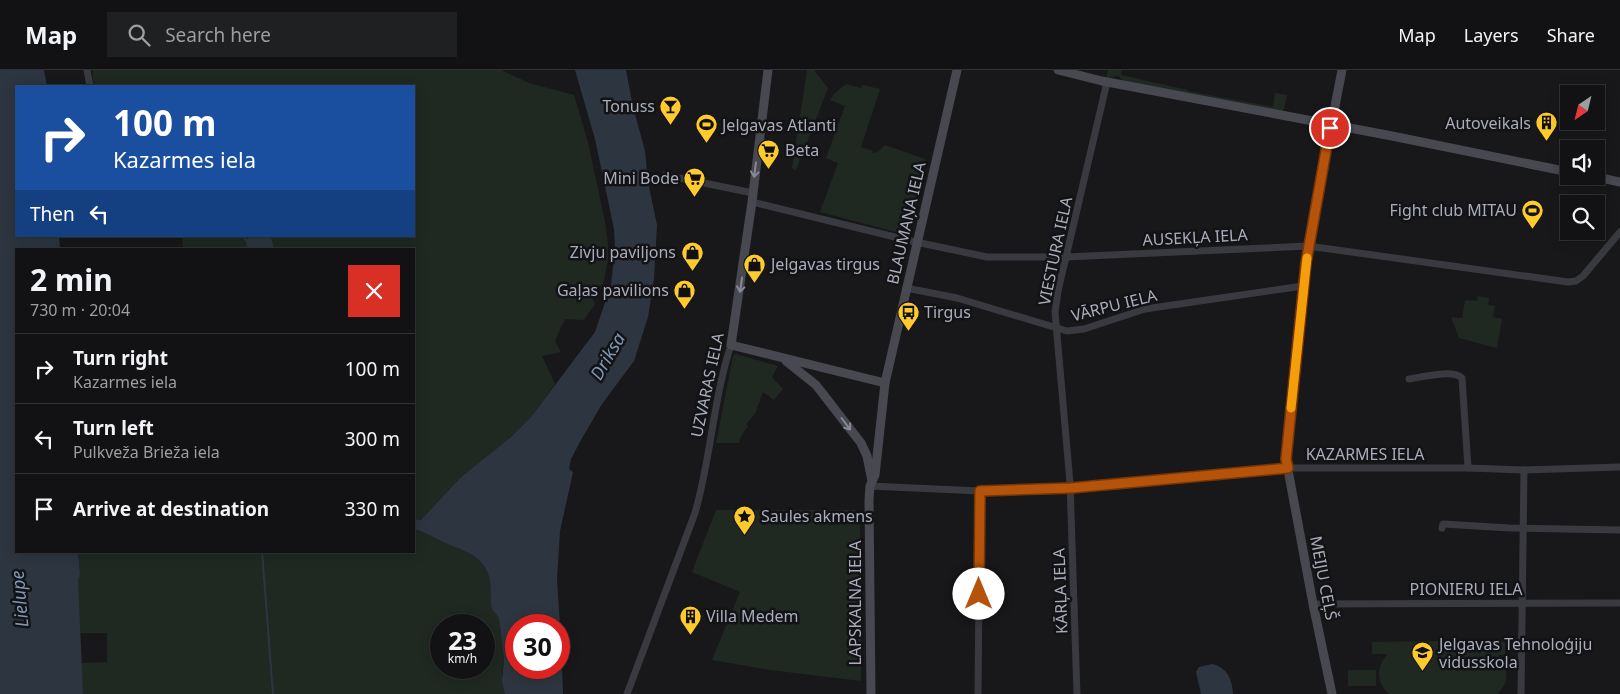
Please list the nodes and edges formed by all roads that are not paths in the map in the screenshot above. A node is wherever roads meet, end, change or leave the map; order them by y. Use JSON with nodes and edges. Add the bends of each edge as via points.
{"nodes":[{"id":1,"x":87,"y":70,"type":"edge"},
{"id":2,"x":768,"y":70,"type":"edge"},
{"id":3,"x":957,"y":70,"type":"edge"},
{"id":4,"x":1058,"y":70,"type":"edge"},
{"id":5,"x":1342,"y":70,"type":"edge"},
{"id":6,"x":1107,"y":82,"type":"junction"},
{"id":7,"x":90,"y":85,"type":"edge"},
{"id":8,"x":1330,"y":125,"type":"junction"},
{"id":9,"x":1560,"y":170,"type":"edge"},
{"id":10,"x":665,"y":175,"type":"dead end"},
{"id":11,"x":1605,"y":179,"type":"edge"},
{"id":12,"x":1620,"y":182,"type":"edge"},
{"id":13,"x":753,"y":197,"type":"junction"},
{"id":14,"x":1620,"y":232,"type":"edge"},
{"id":15,"x":917,"y":243,"type":"junction"},
{"id":16,"x":1308,"y":246,"type":"junction"},
{"id":17,"x":1066,"y":256,"type":"junction"},
{"id":18,"x":1303,"y":286,"type":"junction"},
{"id":19,"x":906,"y":288,"type":"junction"},
{"id":20,"x":1057,"y":328,"type":"junction"},
{"id":21,"x":731,"y":345,"type":"junction"},
{"id":22,"x":779,"y":357,"type":"junction"},
{"id":23,"x":824,"y":368,"type":"junction"},
{"id":24,"x":1409,"y":379,"type":"dead end"},
{"id":25,"x":885,"y":383,"type":"junction"},
{"id":26,"x":816,"y":385,"type":"junction"},
{"id":27,"x":1620,"y":467,"type":"edge"},
{"id":28,"x":1288,"y":468,"type":"junction"},
{"id":29,"x":1468,"y":468,"type":"junction"},
{"id":30,"x":1524,"y":470,"type":"junction"},
{"id":31,"x":871,"y":484,"type":"junction"},
{"id":32,"x":1071,"y":488,"type":"junction"},
{"id":33,"x":980,"y":491,"type":"junction"},
{"id":34,"x":1442,"y":528,"type":"dead end"},
{"id":35,"x":1523,"y":529,"type":"junction"},
{"id":36,"x":1620,"y":530,"type":"edge"},
{"id":37,"x":1523,"y":603,"type":"junction"},
{"id":38,"x":1620,"y":603,"type":"edge"},
{"id":39,"x":1313,"y":604,"type":"junction"},
{"id":40,"x":628,"y":694,"type":"edge"},
{"id":41,"x":871,"y":694,"type":"edge"},
{"id":42,"x":978,"y":694,"type":"edge"},
{"id":43,"x":1077,"y":694,"type":"edge"},
{"id":44,"x":1332,"y":694,"type":"edge"},
{"id":45,"x":1521,"y":694,"type":"edge"}],
"edges":[{"from":1,"to":7,"type":"street"},
{"from":2,"to":13,"type":"street","name":"UZVARAS IELA","one_way":true},
{"from":3,"to":15,"type":"street","name":"BLAUMAŅA IELA"},
{"from":4,"to":6,"type":"street"},
{"from":5,"to":8,"type":"street","name":"MEIJU CEĻŠ"},
{"from":6,"to":8,"type":"street"},
{"from":6,"to":17,"type":"street","name":"VIESTURA IELA"},
{"from":8,"to":9,"type":"street"},
{"from":8,"to":16,"type":"street","name":"MEIJU CEĻŠ"},
{"from":10,"to":13,"type":"street","name":"AUSEKĻA IELA"},
{"from":11,"to":12,"type":"street"},
{"from":13,"to":15,"type":"street","name":"AUSEKĻA IELA"},
{"from":13,"to":21,"type":"street","name":"UZVARAS IELA","one_way":true},
{"from":14,"to":16,"type":"street","name":"AUSEKĻA IELA","via":[[1583,276],[1568,282]]},
{"from":15,"to":17,"type":"street","name":"AUSEKĻA IELA","via":[[987,258]]},
{"from":15,"to":19,"type":"street","name":"BLAUMAŅA IELA"},
{"from":16,"to":17,"type":"street","name":"AUSEKĻA IELA"},
{"from":16,"to":18,"type":"street","name":"MEIJU CEĻŠ"},
{"from":17,"to":20,"type":"street","name":"VIESTURA IELA","via":[[1055,312]]},
{"from":18,"to":20,"type":"street","name":"VĀRPU IELA","via":[[1145,309],[1084,329],[1067,331]]},
{"from":18,"to":28,"type":"street","name":"MEIJU CEĻŠ","via":[[1286,459]]},
{"from":19,"to":20,"type":"street","name":"VĀRPU IELA","via":[[957,298]]},
{"from":19,"to":25,"type":"street","name":"BLAUMAŅA IELA"},
{"from":20,"to":32,"type":"street","name":"VIESTURA IELA"},
{"from":21,"to":22,"type":"street","name":"LAPSKALNA IELA"},
{"from":21,"to":40,"type":"street","name":"UZVARAS IELA","via":[[701,493]]},
{"from":22,"to":23,"type":"street","name":"LAPSKALNA IELA"},
{"from":22,"to":26,"type":"street","name":"LAPSKALNA IELA"},
{"from":23,"to":25,"type":"street","name":"LAPSKALNA IELA"},
{"from":23,"to":26,"type":"street"},
{"from":24,"to":29,"type":"street","via":[[1447,374],[1462,378]]},
{"from":25,"to":31,"type":"street","name":"LAPSKALNA IELA","via":[[875,475]]},
{"from":26,"to":31,"type":"street","name":"LAPSKALNA IELA","one_way":true,"via":[[861,443],[867,456]]},
{"from":27,"to":30,"type":"street","name":"KAZARMES IELA"},
{"from":28,"to":29,"type":"street","name":"KAZARMES IELA"},
{"from":28,"to":32,"type":"street","name":"KAZARMES IELA"},
{"from":28,"to":39,"type":"street","name":"MEIJU CEĻŠ"},
{"from":29,"to":30,"type":"street","name":"KAZARMES IELA"},
{"from":30,"to":35,"type":"street"},
{"from":31,"to":33,"type":"street","name":"KAZARMES IELA"},
{"from":31,"to":41,"type":"street","name":"LAPSKALNA IELA"},
{"from":32,"to":33,"type":"street","name":"KAZARMES IELA"},
{"from":32,"to":43,"type":"street","name":"KĀRĻA IELA"},
{"from":33,"to":42,"type":"street"},
{"from":34,"to":35,"type":"street","via":[[1444,524]]},
{"from":35,"to":36,"type":"street"},
{"from":35,"to":37,"type":"street"},
{"from":37,"to":38,"type":"street","name":"PIONIERU IELA"},
{"from":37,"to":39,"type":"street","name":"PIONIERU IELA"},
{"from":37,"to":45,"type":"street"},
{"from":39,"to":44,"type":"street","name":"MEIJU CEĻŠ"}]}
